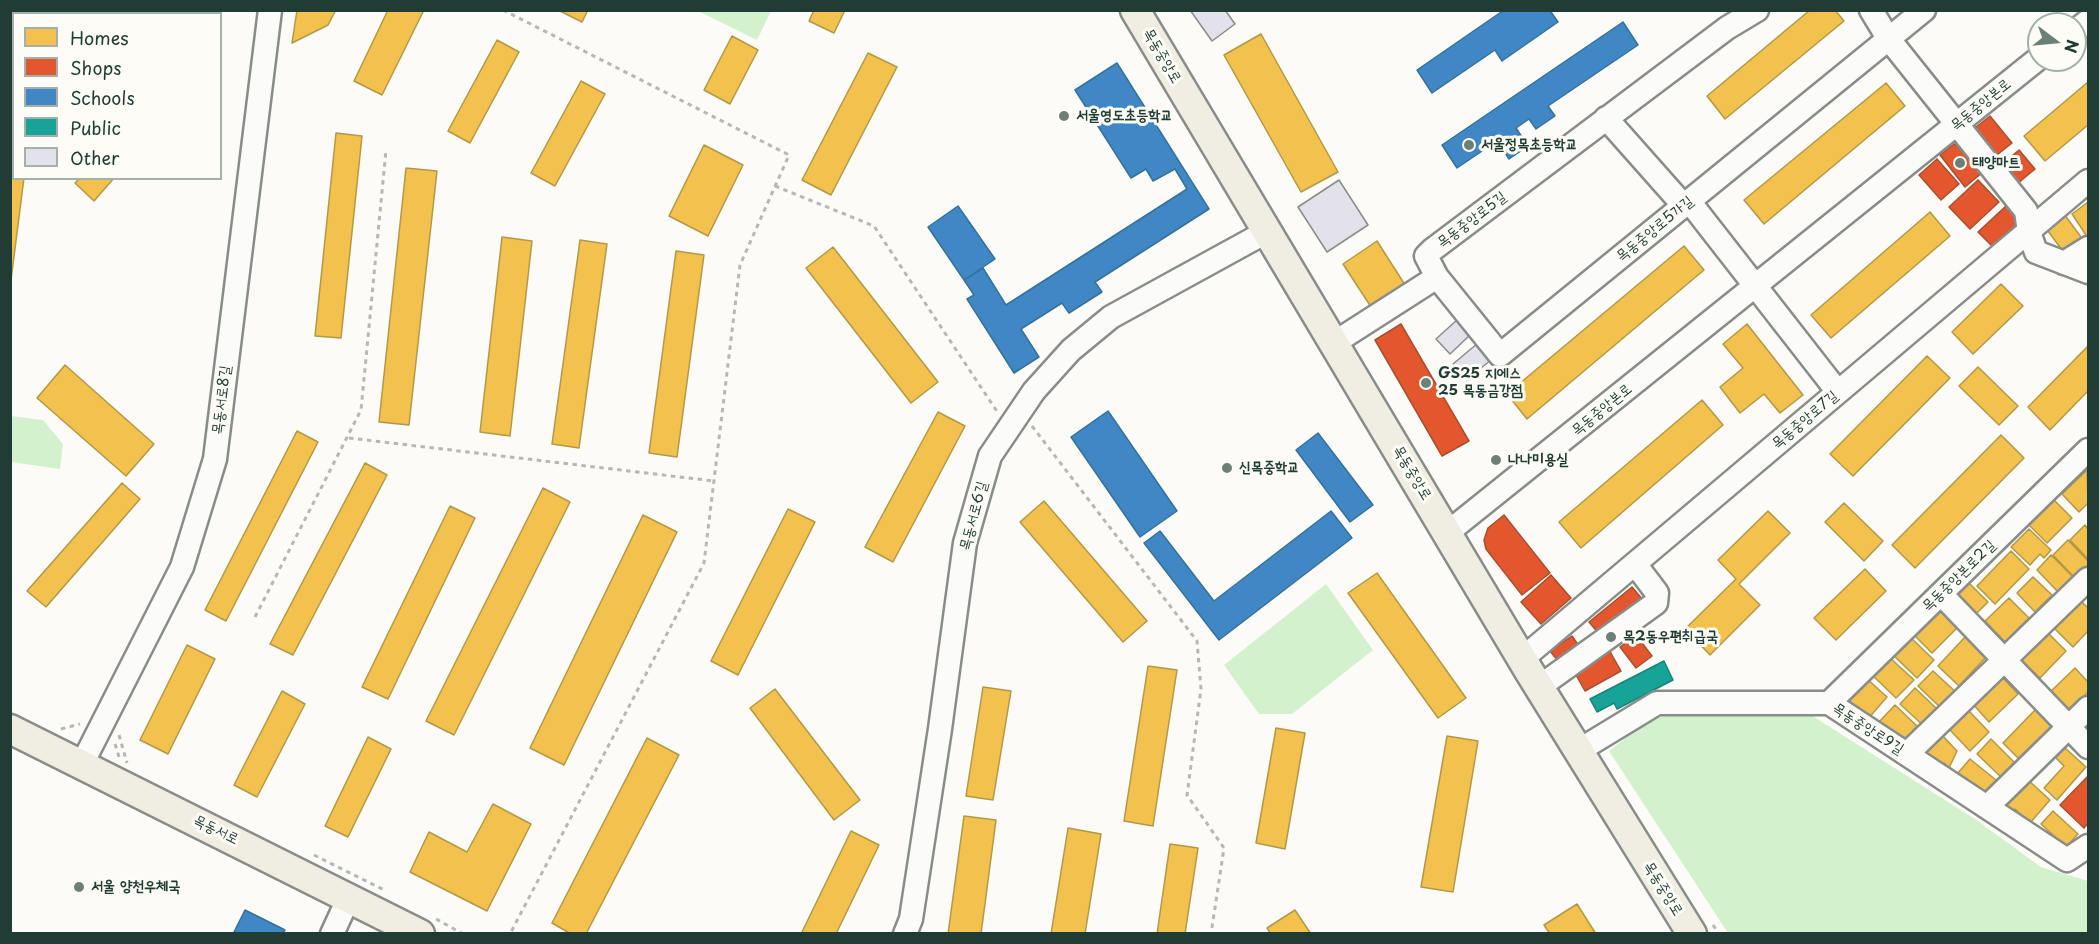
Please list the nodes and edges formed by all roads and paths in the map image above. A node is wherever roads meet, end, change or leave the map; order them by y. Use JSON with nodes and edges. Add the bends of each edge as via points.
{"nodes":[{"id":1,"x":270,"y":10,"type":"edge"},
{"id":2,"x":504,"y":10,"type":"edge"},
{"id":3,"x":1135,"y":10,"type":"edge"},
{"id":4,"x":1757,"y":10,"type":"edge"},
{"id":5,"x":1871,"y":10,"type":"edge"},
{"id":6,"x":1924,"y":10,"type":"edge"},
{"id":7,"x":1722,"y":19,"type":"edge"},
{"id":8,"x":1888,"y":38,"type":"junction"},
{"id":9,"x":2027,"y":68,"type":"edge"},
{"id":10,"x":1606,"y":118,"type":"junction"},
{"id":11,"x":1957,"y":124,"type":"junction"},
{"id":12,"x":386,"y":150,"type":"dead end"},
{"id":13,"x":2088,"y":181,"type":"edge"},
{"id":14,"x":775,"y":186,"type":"junction"},
{"id":15,"x":1686,"y":203,"type":"junction"},
{"id":16,"x":1266,"y":232,"type":"junction"},
{"id":17,"x":2029,"y":232,"type":"junction"},
{"id":18,"x":2088,"y":248,"type":"edge"},
{"id":19,"x":2064,"y":263,"type":"junction"},
{"id":20,"x":2088,"y":272,"type":"edge"},
{"id":21,"x":1437,"y":277,"type":"junction"},
{"id":22,"x":1755,"y":286,"type":"junction"},
{"id":23,"x":1334,"y":343,"type":"junction"},
{"id":24,"x":1838,"y":392,"type":"junction"},
{"id":25,"x":1013,"y":419,"type":"junction"},
{"id":26,"x":348,"y":438,"type":"junction"},
{"id":27,"x":2088,"y":450,"type":"edge"},
{"id":28,"x":714,"y":481,"type":"junction"},
{"id":29,"x":1447,"y":533,"type":"junction"},
{"id":30,"x":1635,"y":564,"type":"junction"},
{"id":31,"x":2088,"y":579,"type":"edge"},
{"id":32,"x":1941,"y":594,"type":"junction"},
{"id":33,"x":255,"y":616,"type":"dead end"},
{"id":34,"x":1522,"y":659,"type":"junction"},
{"id":35,"x":2005,"y":660,"type":"junction"},
{"id":36,"x":1539,"y":687,"type":"junction"},
{"id":37,"x":1829,"y":702,"type":"junction"},
{"id":38,"x":2088,"y":708,"type":"edge"},
{"id":39,"x":88,"y":717,"type":"dead end"},
{"id":40,"x":121,"y":726,"type":"dead end"},
{"id":41,"x":2069,"y":727,"type":"junction"},
{"id":42,"x":10,"y":729,"type":"edge"},
{"id":43,"x":54,"y":731,"type":"dead end"},
{"id":44,"x":2088,"y":747,"type":"edge"},
{"id":45,"x":1578,"y":751,"type":"junction"},
{"id":46,"x":1907,"y":754,"type":"junction"},
{"id":47,"x":82,"y":764,"type":"junction"},
{"id":48,"x":128,"y":767,"type":"dead end"},
{"id":49,"x":1987,"y":807,"type":"junction"},
{"id":50,"x":2088,"y":846,"type":"edge"},
{"id":51,"x":306,"y":851,"type":"dead end"},
{"id":52,"x":389,"y":892,"type":"dead end"},
{"id":53,"x":349,"y":897,"type":"junction"},
{"id":54,"x":428,"y":926,"type":"edge"},
{"id":55,"x":332,"y":933,"type":"edge"},
{"id":56,"x":462,"y":933,"type":"edge"},
{"id":57,"x":510,"y":933,"type":"edge"},
{"id":58,"x":905,"y":933,"type":"edge"},
{"id":59,"x":1211,"y":933,"type":"edge"},
{"id":60,"x":1692,"y":933,"type":"edge"}],
"edges":[{"from":1,"to":47,"type":"street","name":"목동서로8길","via":[[215,459],[182,567]]},
{"from":2,"to":14,"type":"path","via":[[789,155]]},
{"from":3,"to":16,"type":"main road","name":"목동중앙로"},
{"from":4,"to":7,"type":"street","name":"목동중앙로5길"},
{"from":5,"to":8,"type":"street"},
{"from":6,"to":8,"type":"street","name":"목동중앙로5가길"},
{"from":7,"to":10,"type":"street","name":"목동중앙로5길"},
{"from":8,"to":11,"type":"street"},
{"from":8,"to":15,"type":"street","name":"목동중앙로5가길"},
{"from":9,"to":11,"type":"street","name":"목동중앙본로"},
{"from":10,"to":15,"type":"street"},
{"from":10,"to":21,"type":"street","name":"목동중앙로5길","via":[[1432,250],[1426,256]]},
{"from":11,"to":17,"type":"street","via":[[2026,211]]},
{"from":11,"to":22,"type":"street","name":"목동중앙본로"},
{"from":12,"to":26,"type":"path","via":[[361,410]]},
{"from":13,"to":17,"type":"street","name":"목동중앙로7길"},
{"from":14,"to":25,"type":"path","via":[[874,226]]},
{"from":14,"to":28,"type":"path","via":[[740,265]]},
{"from":15,"to":21,"type":"street","name":"목동중앙로5가길","via":[[1500,356]]},
{"from":15,"to":22,"type":"street"},
{"from":16,"to":23,"type":"main road","name":"목동중앙로"},
{"from":16,"to":25,"type":"street","name":"목동서로6길","via":[[1111,317],[1071,350]]},
{"from":17,"to":19,"type":"street","via":[[2036,252]]},
{"from":17,"to":24,"type":"street","name":"목동중앙로7길"},
{"from":18,"to":19,"type":"street"},
{"from":19,"to":20,"type":"street"},
{"from":21,"to":23,"type":"street"},
{"from":22,"to":24,"type":"street"},
{"from":22,"to":29,"type":"street","name":"목동중앙본로"},
{"from":23,"to":29,"type":"main road","name":"목동중앙로"},
{"from":24,"to":30,"type":"street","name":"목동중앙로7길"},
{"from":25,"to":58,"type":"street","name":"목동서로6길","via":[[990,456],[965,543],[911,919]]},
{"from":25,"to":59,"type":"path","via":[[1197,641],[1201,689],[1187,795],[1224,848]]},
{"from":26,"to":28,"type":"path"},
{"from":26,"to":33,"type":"path"},
{"from":27,"to":32,"type":"street","name":"목동중앙본로2길"},
{"from":28,"to":57,"type":"path","via":[[704,563]]},
{"from":29,"to":34,"type":"main road","name":"목동중앙로"},
{"from":30,"to":34,"type":"street","name":"목동중앙로7길"},
{"from":30,"to":36,"type":"street","via":[[1657,593],[1656,603]]},
{"from":31,"to":35,"type":"street"},
{"from":32,"to":35,"type":"street"},
{"from":32,"to":37,"type":"street","name":"목동중앙본로2길"},
{"from":34,"to":36,"type":"main road","name":"목동중앙로"},
{"from":35,"to":41,"type":"street"},
{"from":35,"to":46,"type":"street"},
{"from":36,"to":45,"type":"main road","name":"목동중앙로"},
{"from":37,"to":45,"type":"street","name":"목동중앙로9길","via":[[1657,703]]},
{"from":37,"to":46,"type":"street","name":"목동중앙로9길"},
{"from":38,"to":41,"type":"street"},
{"from":39,"to":43,"type":"path","via":[[80,725]]},
{"from":40,"to":48,"type":"path","via":[[119,735]]},
{"from":41,"to":44,"type":"street"},
{"from":41,"to":49,"type":"street"},
{"from":42,"to":47,"type":"main road","name":"목동서로"},
{"from":45,"to":60,"type":"main road","name":"목동중앙로"},
{"from":46,"to":49,"type":"street","name":"목동중앙로9길"},
{"from":47,"to":53,"type":"main road","name":"목동서로"},
{"from":49,"to":50,"type":"street","name":"목동중앙로9길","via":[[2067,860]]},
{"from":51,"to":52,"type":"path"},
{"from":53,"to":54,"type":"main road","name":"목동서로"},
{"from":53,"to":55,"type":"street"},
{"from":54,"to":56,"type":"path"}]}
